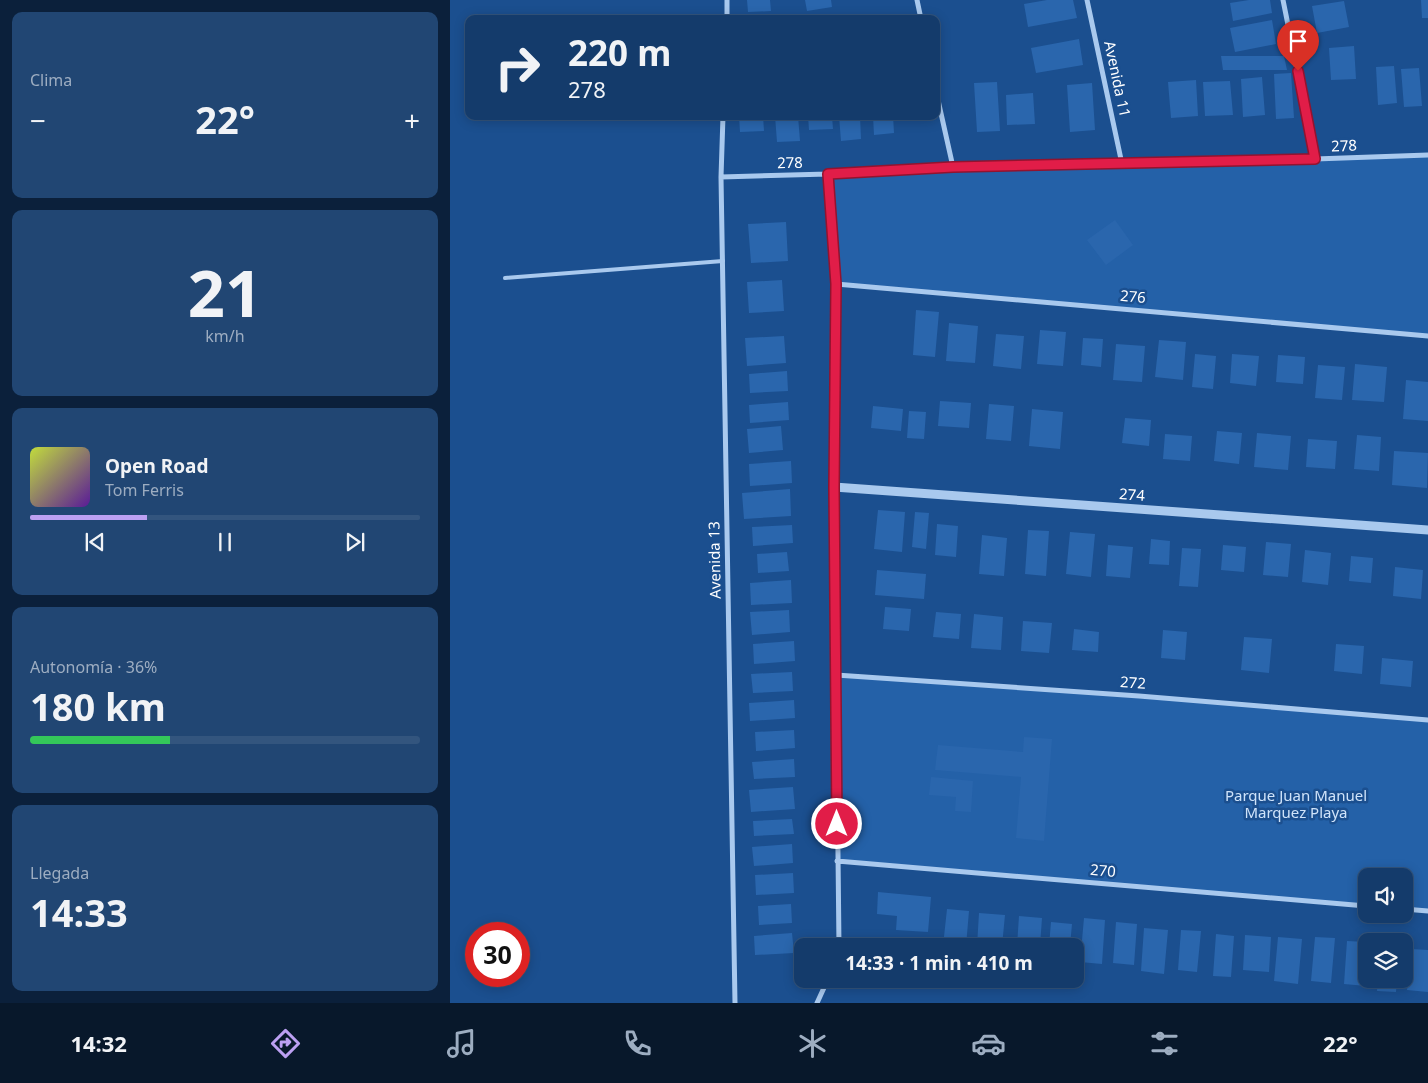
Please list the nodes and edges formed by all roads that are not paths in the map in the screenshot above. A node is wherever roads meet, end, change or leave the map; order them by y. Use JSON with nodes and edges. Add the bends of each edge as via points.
{"nodes":[{"id":1,"x":727,"y":0,"type":"edge"},
{"id":2,"x":917,"y":0,"type":"edge"},
{"id":3,"x":1087,"y":0,"type":"edge"},
{"id":4,"x":1284,"y":0,"type":"edge"},
{"id":5,"x":726,"y":15,"type":"edge"},
{"id":6,"x":920,"y":15,"type":"edge"},
{"id":7,"x":940,"y":109,"type":"edge"},
{"id":8,"x":723,"y":120,"type":"edge"},
{"id":9,"x":1428,"y":155,"type":"edge"},
{"id":10,"x":1315,"y":159,"type":"junction"},
{"id":11,"x":1122,"y":164,"type":"junction"},
{"id":12,"x":953,"y":167,"type":"junction"},
{"id":13,"x":828,"y":174,"type":"junction"},
{"id":14,"x":721,"y":176,"type":"junction"},
{"id":15,"x":723,"y":261,"type":"junction"},
{"id":16,"x":505,"y":278,"type":"dead end"},
{"id":17,"x":836,"y":284,"type":"junction"},
{"id":18,"x":1428,"y":336,"type":"edge"},
{"id":19,"x":834,"y":487,"type":"junction"},
{"id":20,"x":1428,"y":530,"type":"edge"},
{"id":21,"x":836,"y":675,"type":"junction"},
{"id":22,"x":1428,"y":720,"type":"edge"},
{"id":23,"x":837,"y":861,"type":"junction"},
{"id":24,"x":1358,"y":905,"type":"edge"},
{"id":25,"x":1413,"y":910,"type":"edge"},
{"id":26,"x":1428,"y":911,"type":"edge"},
{"id":27,"x":839,"y":938,"type":"edge"},
{"id":28,"x":824,"y":988,"type":"edge"},
{"id":29,"x":734,"y":1003,"type":"edge"},
{"id":30,"x":817,"y":1003,"type":"edge"}],
"edges":[{"from":1,"to":5,"type":"street"},
{"from":2,"to":6,"type":"street"},
{"from":3,"to":11,"type":"street","name":"Avenida 11"},
{"from":4,"to":10,"type":"street"},
{"from":7,"to":12,"type":"street"},
{"from":8,"to":14,"type":"street","name":"Avenida 13"},
{"from":9,"to":10,"type":"street","name":"278"},
{"from":10,"to":11,"type":"street","name":"278"},
{"from":11,"to":12,"type":"street","name":"278"},
{"from":12,"to":13,"type":"street","name":"278"},
{"from":13,"to":14,"type":"street","name":"278"},
{"from":13,"to":17,"type":"street"},
{"from":14,"to":15,"type":"street","name":"Avenida 13"},
{"from":15,"to":16,"type":"lane"},
{"from":15,"to":29,"type":"street","name":"Avenida 13"},
{"from":17,"to":18,"type":"street","name":"276"},
{"from":17,"to":19,"type":"street"},
{"from":19,"to":20,"type":"street","name":"274"},
{"from":19,"to":21,"type":"street"},
{"from":21,"to":22,"type":"street","name":"272"},
{"from":21,"to":23,"type":"street"},
{"from":23,"to":24,"type":"street","name":"270"},
{"from":23,"to":27,"type":"street"},
{"from":25,"to":26,"type":"street"},
{"from":28,"to":30,"type":"street"}]}
